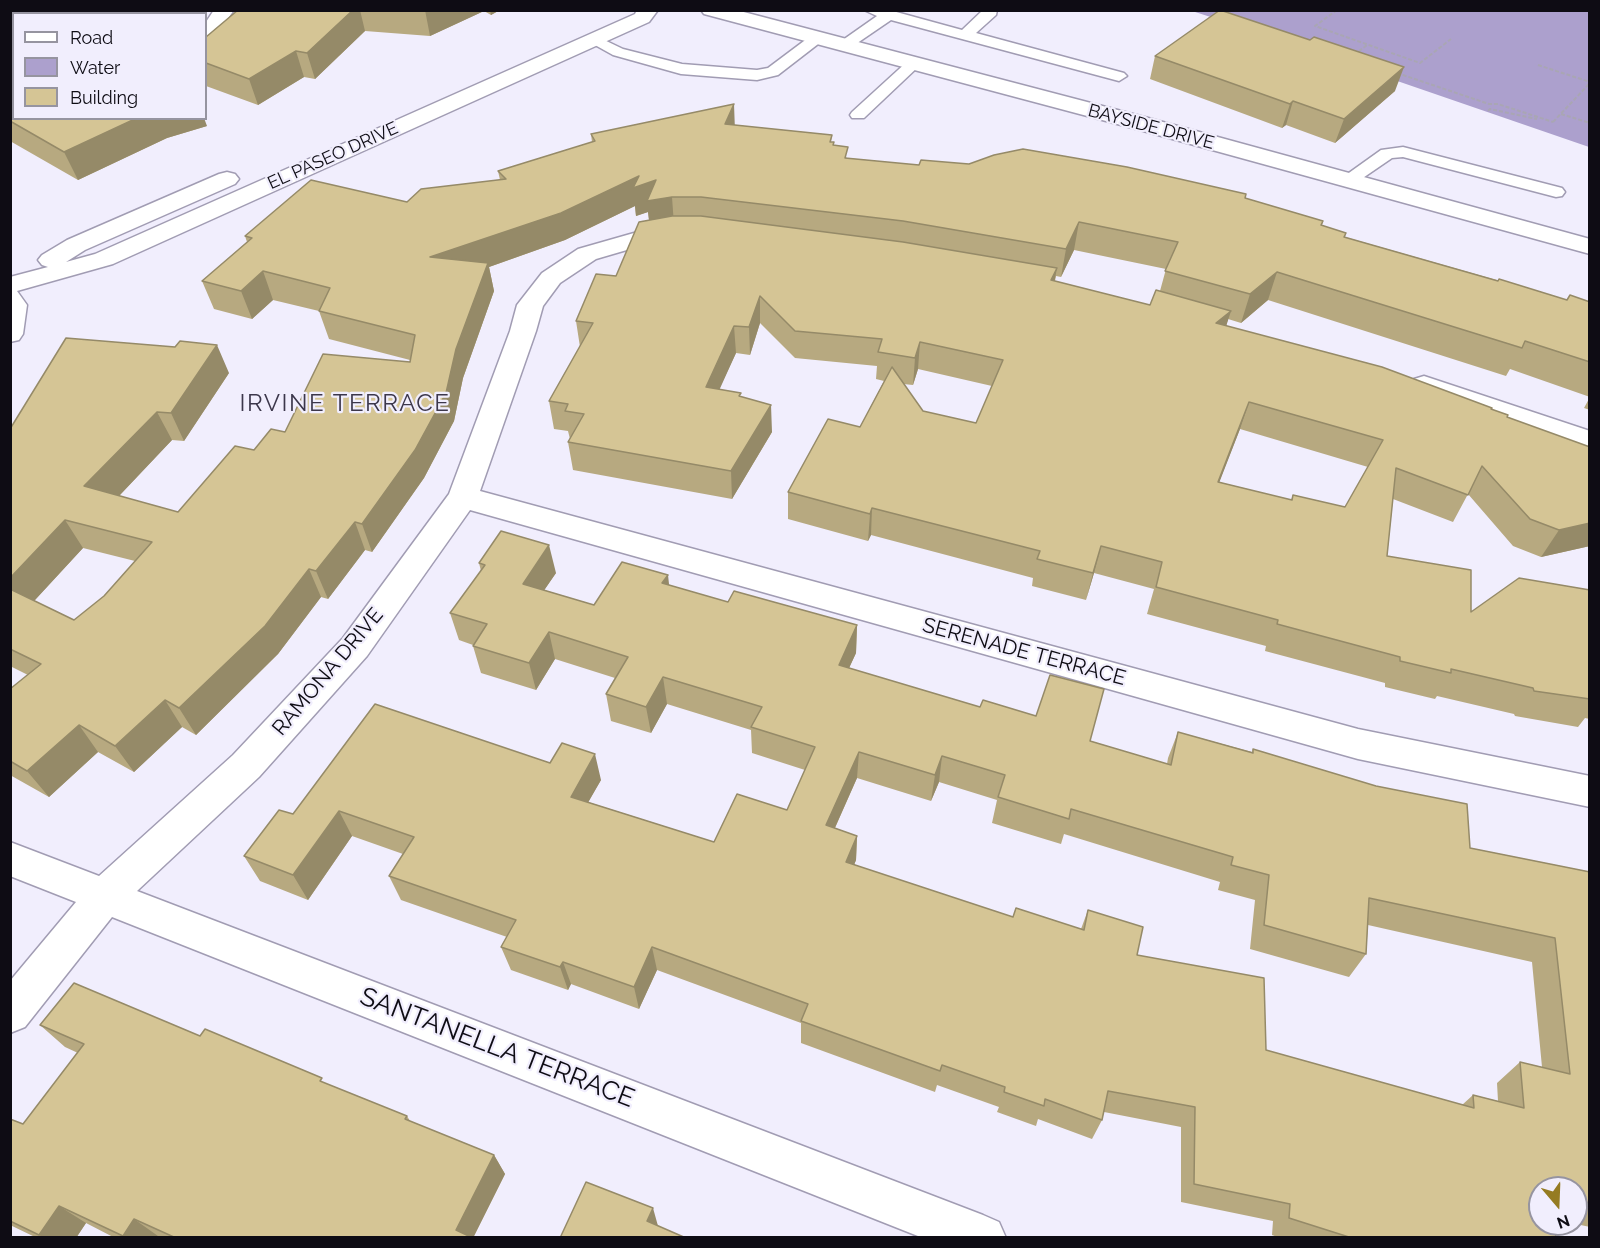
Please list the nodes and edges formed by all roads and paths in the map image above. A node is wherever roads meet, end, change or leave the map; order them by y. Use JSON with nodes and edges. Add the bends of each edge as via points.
{"nodes":[{"id":1,"x":224,"y":10,"type":"edge"},
{"id":2,"x":610,"y":10,"type":"edge"},
{"id":3,"x":648,"y":10,"type":"edge"},
{"id":4,"x":711,"y":10,"type":"edge"},
{"id":5,"x":871,"y":10,"type":"edge"},
{"id":6,"x":990,"y":10,"type":"edge"},
{"id":7,"x":1337,"y":10,"type":"edge"},
{"id":8,"x":888,"y":15,"type":"junction"},
{"id":9,"x":207,"y":31,"type":"edge"},
{"id":10,"x":965,"y":35,"type":"junction"},
{"id":11,"x":817,"y":38,"type":"junction"},
{"id":12,"x":1451,"y":39,"type":"dead end"},
{"id":13,"x":593,"y":40,"type":"junction"},
{"id":14,"x":1367,"y":44,"type":"junction"},
{"id":15,"x":845,"y":45,"type":"junction"},
{"id":16,"x":1361,"y":61,"type":"edge"},
{"id":17,"x":914,"y":63,"type":"junction"},
{"id":18,"x":1538,"y":65,"type":"dead end"},
{"id":19,"x":1393,"y":72,"type":"edge"},
{"id":20,"x":1119,"y":76,"type":"dead end"},
{"id":21,"x":1590,"y":82,"type":"edge"},
{"id":22,"x":414,"y":97,"type":"dead end"},
{"id":23,"x":1488,"y":111,"type":"dead end"},
{"id":24,"x":1561,"y":114,"type":"junction"},
{"id":25,"x":858,"y":115,"type":"dead end"},
{"id":26,"x":1553,"y":122,"type":"junction"},
{"id":27,"x":1590,"y":123,"type":"edge"},
{"id":28,"x":251,"y":168,"type":"dead end"},
{"id":29,"x":1348,"y":180,"type":"junction"},
{"id":30,"x":1556,"y":192,"type":"dead end"},
{"id":31,"x":703,"y":234,"type":"edge"},
{"id":32,"x":1590,"y":247,"type":"edge"},
{"id":33,"x":10,"y":284,"type":"edge"},
{"id":34,"x":10,"y":297,"type":"edge"},
{"id":35,"x":10,"y":334,"type":"edge"},
{"id":36,"x":1405,"y":380,"type":"edge"},
{"id":37,"x":1590,"y":442,"type":"edge"},
{"id":38,"x":463,"y":497,"type":"junction"},
{"id":39,"x":1590,"y":792,"type":"edge"},
{"id":40,"x":10,"y":859,"type":"edge"},
{"id":41,"x":106,"y":895,"type":"junction"},
{"id":42,"x":10,"y":1013,"type":"edge"},
{"id":43,"x":983,"y":1238,"type":"edge"}],
"edges":[{"from":1,"to":9,"type":"street"},
{"from":2,"to":22,"type":"street","name":"EL PASEO DRIVE"},
{"from":3,"to":13,"type":"street","name":"EL PASEO DRIVE","via":[[642,18]]},
{"from":4,"to":11,"type":"street","name":"BAYSIDE DRIVE"},
{"from":5,"to":8,"type":"lane"},
{"from":6,"to":10,"type":"lane"},
{"from":7,"to":14,"type":"path","via":[[1315,26]]},
{"from":8,"to":10,"type":"lane"},
{"from":8,"to":15,"type":"lane"},
{"from":10,"to":20,"type":"lane"},
{"from":11,"to":13,"type":"lane","via":[[773,72],[757,75],[681,69],[618,52]]},
{"from":11,"to":15,"type":"street","name":"BAYSIDE DRIVE"},
{"from":12,"to":14,"type":"path","via":[[1420,63]]},
{"from":13,"to":33,"type":"street","name":"EL PASEO DRIVE","via":[[104,259]]},
{"from":14,"to":16,"type":"path","via":[[1350,57]]},
{"from":15,"to":17,"type":"street","name":"BAYSIDE DRIVE"},
{"from":17,"to":25,"type":"lane"},
{"from":17,"to":29,"type":"street","name":"BAYSIDE DRIVE"},
{"from":18,"to":21,"type":"path"},
{"from":19,"to":26,"type":"path"},
{"from":21,"to":24,"type":"path"},
{"from":23,"to":26,"type":"path"},
{"from":24,"to":26,"type":"path"},
{"from":24,"to":27,"type":"path"},
{"from":28,"to":33,"type":"street","name":"EL PASEO DRIVE","via":[[76,245]]},
{"from":29,"to":30,"type":"lane","via":[[1387,154],[1403,152]]},
{"from":29,"to":32,"type":"street","name":"BAYSIDE DRIVE"},
{"from":31,"to":38,"type":"street","name":"RAMONA DRIVE","via":[[634,240],[587,254],[550,278],[530,305]]},
{"from":34,"to":35,"type":"street","via":[[14,305]]},
{"from":36,"to":37,"type":"street"},
{"from":38,"to":39,"type":"street","name":"SERENADE TERRACE","via":[[1358,744]]},
{"from":38,"to":41,"type":"street","name":"RAMONA DRIVE","via":[[355,647],[246,766]]},
{"from":40,"to":41,"type":"street","name":"SANTANELLA TERRACE"},
{"from":41,"to":42,"type":"street","name":"RAMONA DRIVE"},
{"from":41,"to":43,"type":"street","name":"SANTANELLA TERRACE"}]}
